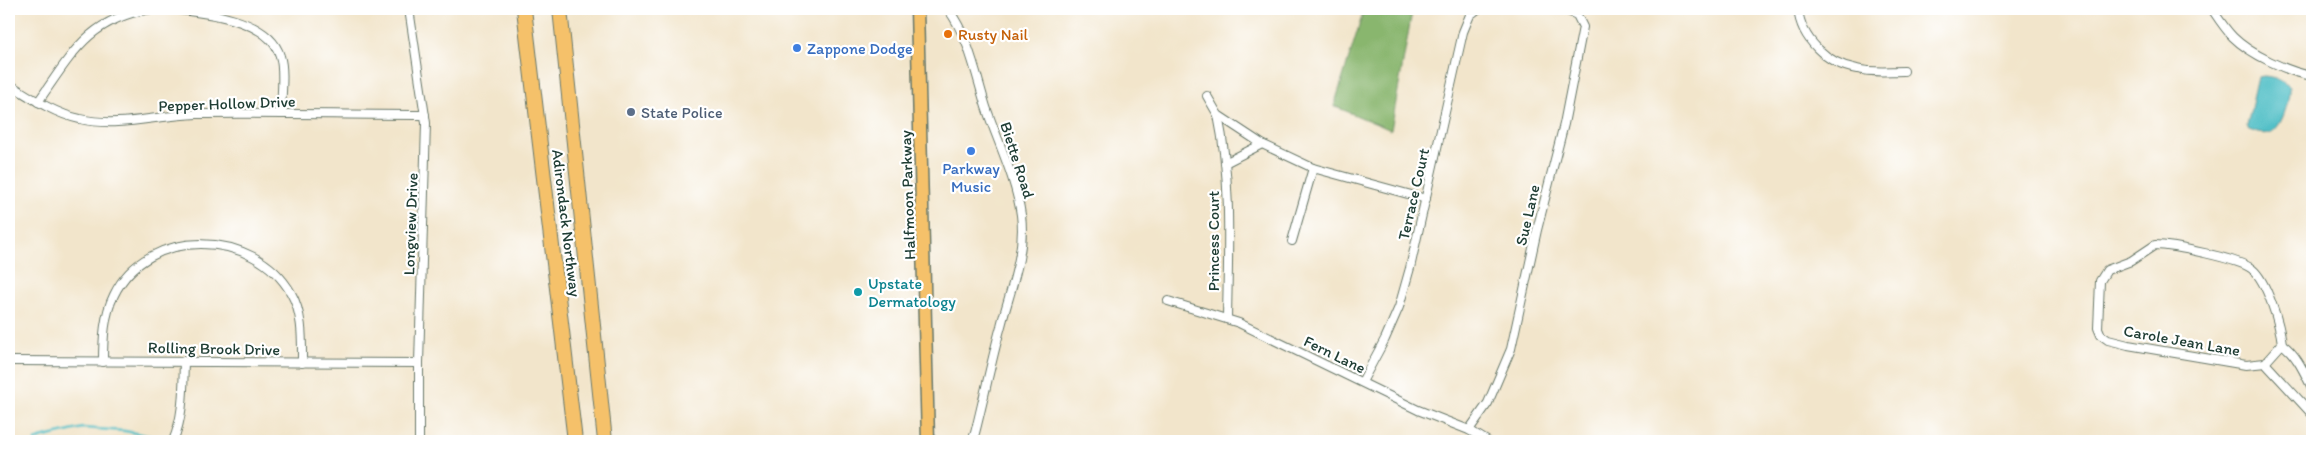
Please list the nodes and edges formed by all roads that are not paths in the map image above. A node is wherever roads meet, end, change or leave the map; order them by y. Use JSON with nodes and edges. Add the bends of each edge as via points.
{"nodes":[{"id":1,"x":150,"y":9,"type":"edge"},
{"id":2,"x":169,"y":9,"type":"edge"},
{"id":3,"x":409,"y":9,"type":"edge"},
{"id":4,"x":524,"y":9,"type":"edge"},
{"id":5,"x":560,"y":9,"type":"edge"},
{"id":6,"x":917,"y":9,"type":"edge"},
{"id":7,"x":948,"y":9,"type":"edge"},
{"id":8,"x":1478,"y":9,"type":"edge"},
{"id":9,"x":1563,"y":9,"type":"edge"},
{"id":10,"x":1798,"y":9,"type":"edge"},
{"id":11,"x":2212,"y":9,"type":"edge"},
{"id":12,"x":1469,"y":12,"type":"edge"},
{"id":13,"x":1904,"y":71,"type":"dead end"},
{"id":14,"x":2312,"y":76,"type":"edge"},
{"id":15,"x":9,"y":84,"type":"edge"},
{"id":16,"x":1207,"y":96,"type":"dead end"},
{"id":17,"x":38,"y":102,"type":"junction"},
{"id":18,"x":281,"y":114,"type":"junction"},
{"id":19,"x":1218,"y":114,"type":"junction"},
{"id":20,"x":425,"y":115,"type":"junction"},
{"id":21,"x":1262,"y":144,"type":"junction"},
{"id":22,"x":1226,"y":163,"type":"junction"},
{"id":23,"x":1313,"y":168,"type":"junction"},
{"id":24,"x":1426,"y":199,"type":"junction"},
{"id":25,"x":1292,"y":241,"type":"dead end"},
{"id":26,"x":1168,"y":301,"type":"dead end"},
{"id":27,"x":1226,"y":319,"type":"junction"},
{"id":28,"x":2282,"y":344,"type":"junction"},
{"id":29,"x":9,"y":361,"type":"edge"},
{"id":30,"x":184,"y":361,"type":"junction"},
{"id":31,"x":103,"y":362,"type":"junction"},
{"id":32,"x":2264,"y":362,"type":"junction"},
{"id":33,"x":302,"y":363,"type":"junction"},
{"id":34,"x":419,"y":363,"type":"junction"},
{"id":35,"x":1362,"y":382,"type":"junction"},
{"id":36,"x":2312,"y":388,"type":"edge"},
{"id":37,"x":2312,"y":414,"type":"edge"},
{"id":38,"x":1469,"y":430,"type":"junction"},
{"id":39,"x":173,"y":441,"type":"edge"},
{"id":40,"x":419,"y":441,"type":"edge"},
{"id":41,"x":575,"y":441,"type":"edge"},
{"id":42,"x":605,"y":441,"type":"edge"},
{"id":43,"x":928,"y":441,"type":"edge"},
{"id":44,"x":972,"y":441,"type":"edge"},
{"id":45,"x":1487,"y":441,"type":"edge"}],
"edges":[{"from":1,"to":17,"type":"street","via":[[126,14],[91,32]]},
{"from":2,"to":18,"type":"street","via":[[228,19],[264,32],[275,43],[281,57]]},
{"from":3,"to":20,"type":"street","name":"Longview Drive"},
{"from":4,"to":41,"type":"highway","name":"Adirondack Northway"},
{"from":5,"to":42,"type":"highway","name":"Adirondack Northway"},
{"from":6,"to":43,"type":"main road","name":"Halfmoon Parkway"},
{"from":7,"to":44,"type":"street","name":"Biette Road","via":[[966,43],[1017,194],[1021,218],[1018,265]]},
{"from":8,"to":12,"type":"street","name":"Terrace Court"},
{"from":9,"to":38,"type":"street","name":"Sue Lane","via":[[1577,15],[1583,27],[1564,124],[1511,349],[1488,403]]},
{"from":10,"to":13,"type":"street","via":[[1804,33],[1836,62],[1874,72]]},
{"from":11,"to":14,"type":"street","via":[[2233,37],[2262,57]]},
{"from":12,"to":24,"type":"street","name":"Terrace Court"},
{"from":15,"to":17,"type":"street","name":"Pepper Hollow Drive"},
{"from":16,"to":19,"type":"street","name":"Princess Court"},
{"from":17,"to":18,"type":"street","name":"Pepper Hollow Drive","via":[[78,119],[104,122],[194,114]]},
{"from":18,"to":20,"type":"street","name":"Pepper Hollow Drive"},
{"from":19,"to":21,"type":"street","name":"Princess Court"},
{"from":19,"to":22,"type":"street","name":"Princess Court"},
{"from":20,"to":34,"type":"street","name":"Longview Drive"},
{"from":21,"to":22,"type":"street"},
{"from":21,"to":23,"type":"street","name":"Princess Court"},
{"from":22,"to":27,"type":"street","name":"Princess Court","via":[[1229,224]]},
{"from":23,"to":24,"type":"street","name":"Princess Court"},
{"from":23,"to":25,"type":"street"},
{"from":24,"to":35,"type":"street","name":"Terrace Court","via":[[1399,307]]},
{"from":26,"to":27,"type":"street","name":"Fern Lane"},
{"from":27,"to":35,"type":"street","name":"Fern Lane"},
{"from":28,"to":32,"type":"street"},
{"from":28,"to":32,"type":"street","name":"Carole Jean Lane","via":[[2276,315],[2252,268],[2190,250],[2155,245],[2103,274],[2098,328],[2108,340],[2246,365]]},
{"from":28,"to":36,"type":"street","name":"Carole Jean Lane","via":[[2297,360]]},
{"from":29,"to":31,"type":"street","name":"Rolling Brook Drive"},
{"from":30,"to":31,"type":"street","name":"Rolling Brook Drive"},
{"from":30,"to":33,"type":"street","name":"Rolling Brook Drive"},
{"from":30,"to":39,"type":"street","via":[[180,426]]},
{"from":31,"to":33,"type":"street","via":[[108,311],[121,283],[138,265],[157,254],[175,247],[199,244],[239,249],[275,273],[296,303],[302,335]]},
{"from":32,"to":37,"type":"street"},
{"from":33,"to":34,"type":"street","name":"Rolling Brook Drive"},
{"from":34,"to":40,"type":"street","name":"Longview Drive"},
{"from":35,"to":38,"type":"street","name":"Fern Lane","via":[[1418,410]]},
{"from":38,"to":45,"type":"street","name":"Fern Lane"}]}
